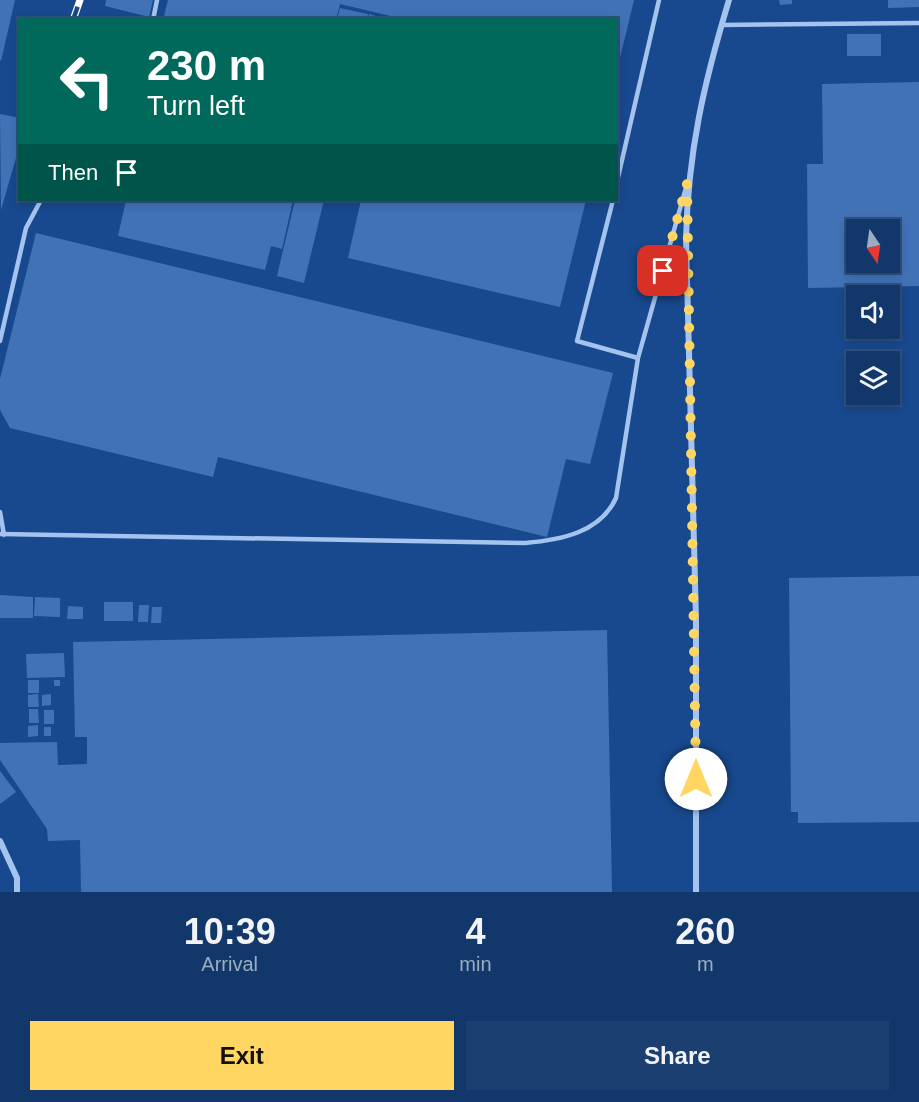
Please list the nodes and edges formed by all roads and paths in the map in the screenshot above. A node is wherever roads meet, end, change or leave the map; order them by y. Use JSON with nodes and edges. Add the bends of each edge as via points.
{"nodes":[{"id":1,"x":157,"y":0,"type":"edge"},
{"id":2,"x":659,"y":0,"type":"edge"},
{"id":3,"x":729,"y":0,"type":"edge"},
{"id":4,"x":153,"y":18,"type":"edge"},
{"id":5,"x":919,"y":23,"type":"edge"},
{"id":6,"x":722,"y":25,"type":"junction"},
{"id":7,"x":618,"y":177,"type":"edge"},
{"id":8,"x":687,"y":184,"type":"junction"},
{"id":9,"x":40,"y":201,"type":"edge"},
{"id":10,"x":613,"y":201,"type":"edge"},
{"id":11,"x":0,"y":341,"type":"edge"},
{"id":12,"x":638,"y":358,"type":"junction"},
{"id":13,"x":0,"y":512,"type":"edge"},
{"id":14,"x":2,"y":535,"type":"edge"},
{"id":15,"x":0,"y":841,"type":"edge"},
{"id":16,"x":17,"y":892,"type":"edge"},
{"id":17,"x":696,"y":892,"type":"edge"}],
"edges":[{"from":1,"to":4,"type":"lane"},
{"from":2,"to":7,"type":"lane"},
{"from":3,"to":6,"type":"street"},
{"from":5,"to":6,"type":"lane"},
{"from":6,"to":8,"type":"street","via":[[695,126]]},
{"from":8,"to":12,"type":"lane"},
{"from":8,"to":17,"type":"street","via":[[696,620]]},
{"from":9,"to":11,"type":"lane","via":[[26,228]]},
{"from":10,"to":12,"type":"lane","via":[[577,341]]},
{"from":12,"to":14,"type":"lane","via":[[616,498],[602,520],[576,534],[525,543]]},
{"from":13,"to":14,"type":"lane"},
{"from":15,"to":16,"type":"street","via":[[17,878]]}]}
